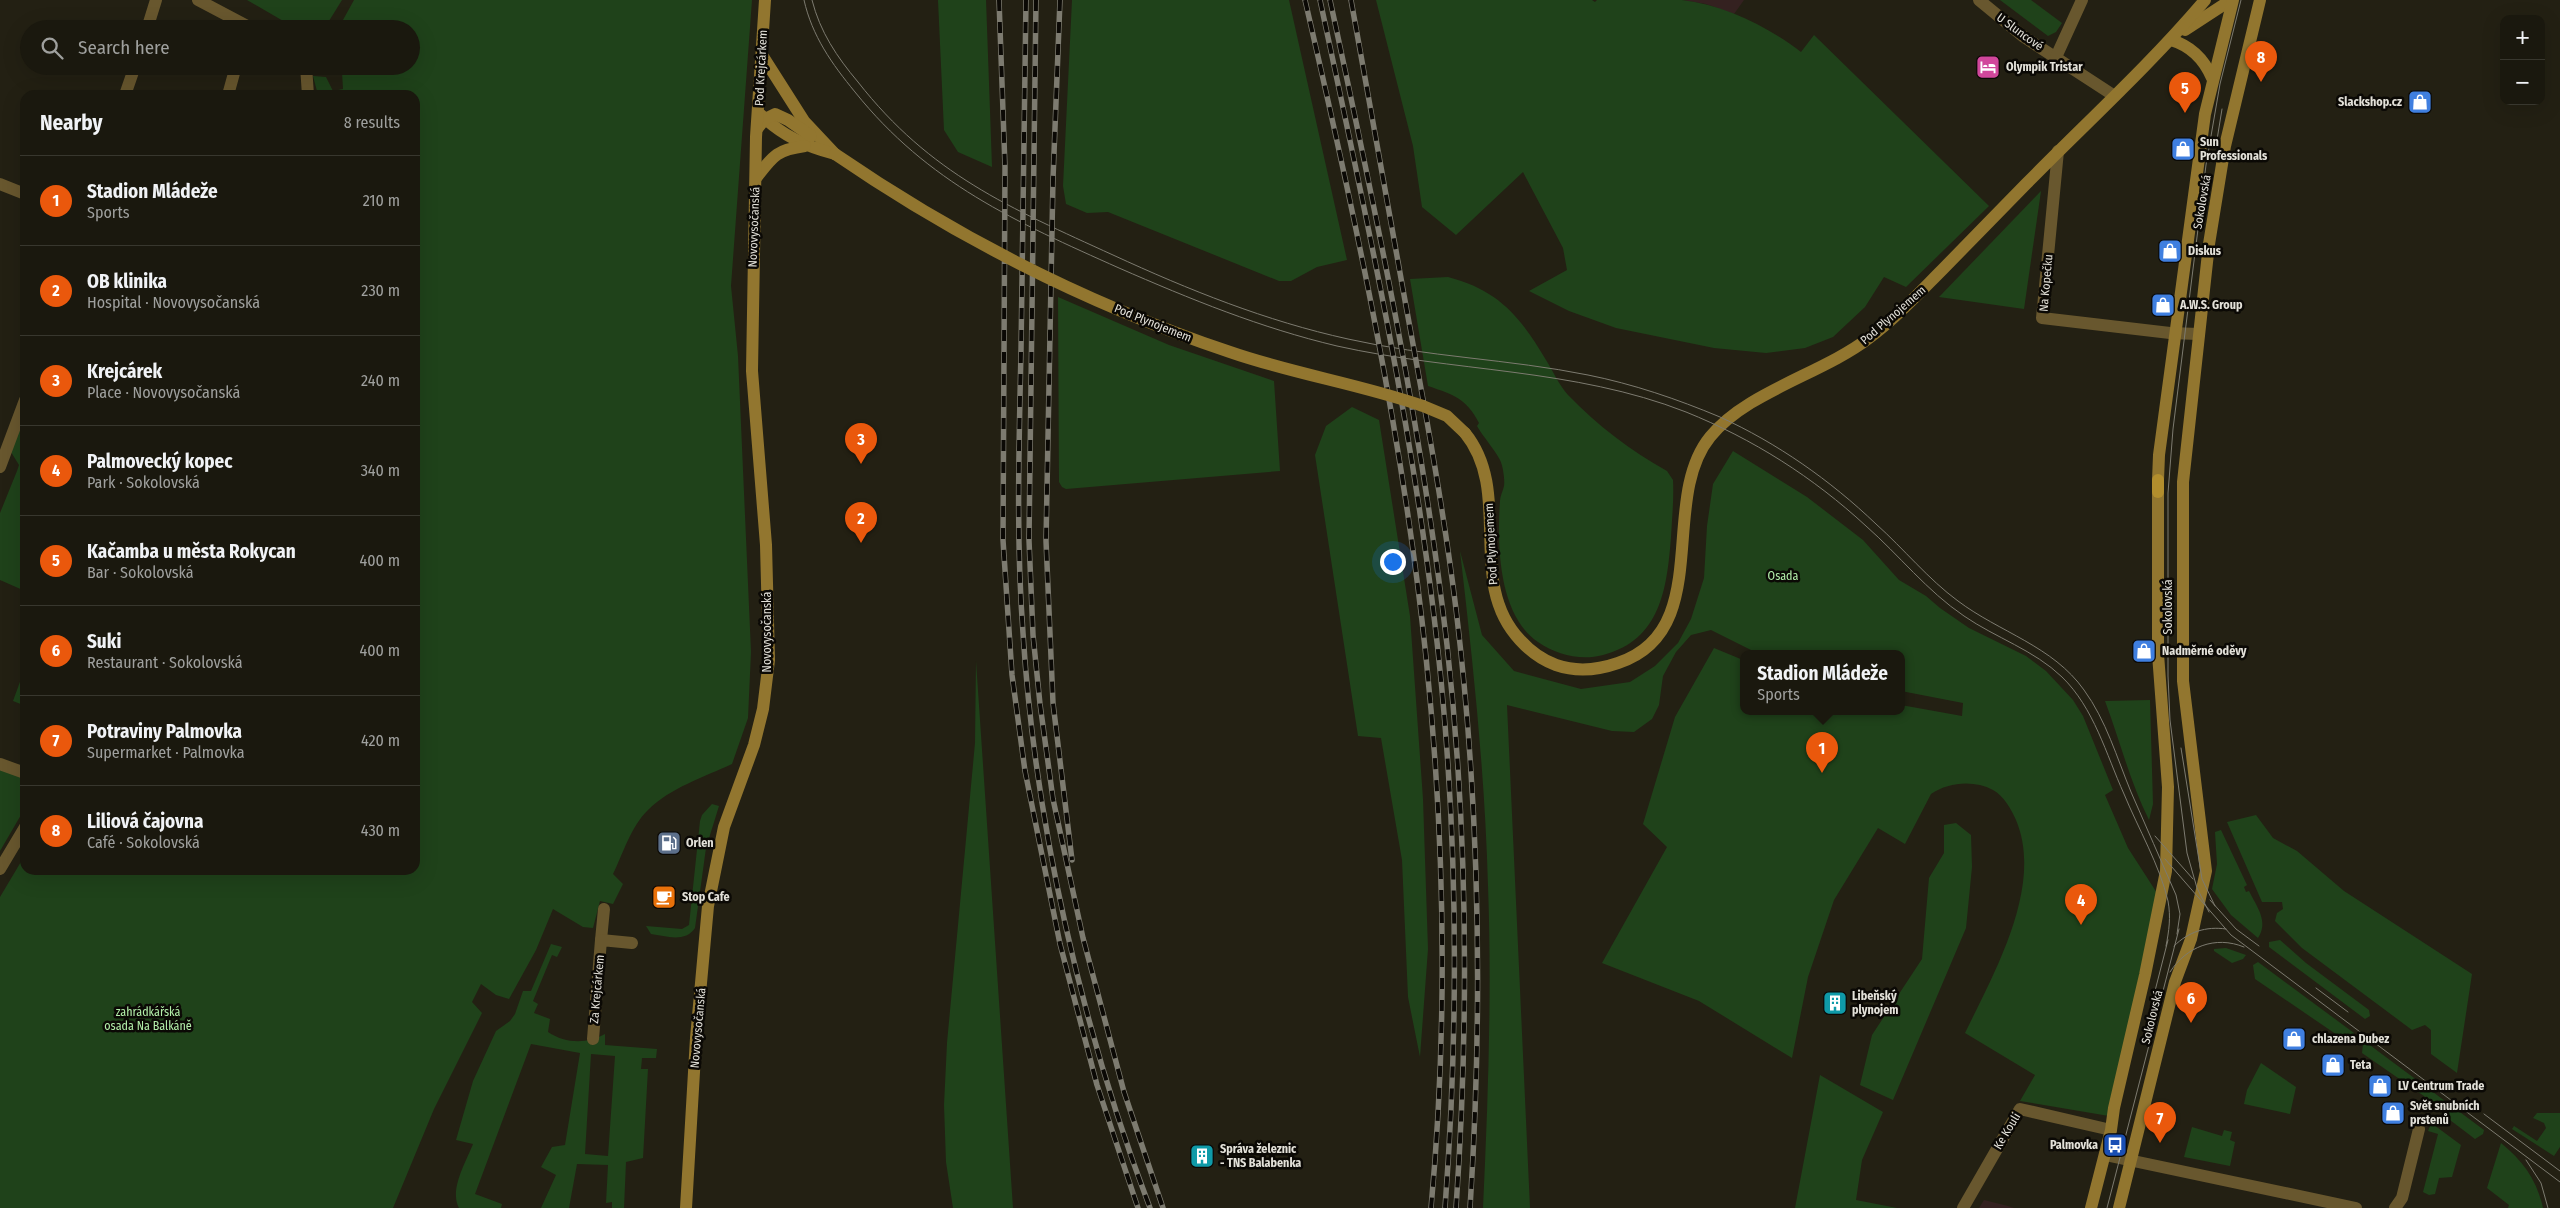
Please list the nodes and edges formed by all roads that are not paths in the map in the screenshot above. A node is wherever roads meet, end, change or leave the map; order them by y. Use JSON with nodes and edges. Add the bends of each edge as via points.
{"nodes":[{"id":1,"x":156,"y":0,"type":"edge"},
{"id":2,"x":198,"y":0,"type":"edge"},
{"id":3,"x":765,"y":0,"type":"edge"},
{"id":4,"x":1979,"y":0,"type":"edge"},
{"id":5,"x":2082,"y":0,"type":"edge"},
{"id":6,"x":2206,"y":0,"type":"edge"},
{"id":7,"x":2232,"y":0,"type":"edge"},
{"id":8,"x":2260,"y":0,"type":"edge"},
{"id":9,"x":150,"y":20,"type":"edge"},
{"id":10,"x":234,"y":20,"type":"edge"},
{"id":11,"x":2171,"y":40,"type":"junction"},
{"id":12,"x":762,"y":55,"type":"junction"},
{"id":13,"x":2056,"y":57,"type":"junction"},
{"id":14,"x":132,"y":75,"type":"edge"},
{"id":15,"x":234,"y":75,"type":"edge"},
{"id":16,"x":307,"y":75,"type":"edge"},
{"id":17,"x":2212,"y":78,"type":"junction"},
{"id":18,"x":128,"y":90,"type":"edge"},
{"id":19,"x":229,"y":90,"type":"edge"},
{"id":20,"x":308,"y":90,"type":"edge"},
{"id":21,"x":2113,"y":95,"type":"junction"},
{"id":22,"x":759,"y":124,"type":"junction"},
{"id":23,"x":805,"y":146,"type":"junction"},
{"id":24,"x":2058,"y":151,"type":"junction"},
{"id":25,"x":835,"y":154,"type":"junction"},
{"id":26,"x":756,"y":178,"type":"junction"},
{"id":27,"x":0,"y":184,"type":"edge"},
{"id":28,"x":20,"y":192,"type":"edge"},
{"id":29,"x":2172,"y":333,"type":"junction"},
{"id":30,"x":2199,"y":334,"type":"junction"},
{"id":31,"x":20,"y":413,"type":"edge"},
{"id":32,"x":1,"y":464,"type":"edge"},
{"id":33,"x":0,"y":764,"type":"edge"},
{"id":34,"x":20,"y":771,"type":"edge"},
{"id":35,"x":20,"y":835,"type":"edge"},
{"id":36,"x":0,"y":869,"type":"edge"},
{"id":37,"x":604,"y":909,"type":"dead end"},
{"id":38,"x":601,"y":940,"type":"junction"},
{"id":39,"x":632,"y":943,"type":"dead end"},
{"id":40,"x":593,"y":1039,"type":"dead end"},
{"id":41,"x":2420,"y":1129,"type":"dead end"},
{"id":42,"x":2111,"y":1130,"type":"junction"},
{"id":43,"x":2105,"y":1156,"type":"junction"},
{"id":44,"x":2131,"y":1162,"type":"junction"},
{"id":45,"x":686,"y":1208,"type":"edge"},
{"id":46,"x":1963,"y":1208,"type":"edge"},
{"id":47,"x":2092,"y":1208,"type":"edge"},
{"id":48,"x":2119,"y":1208,"type":"edge"},
{"id":49,"x":2356,"y":1208,"type":"edge"},
{"id":50,"x":2395,"y":1208,"type":"edge"}],
"edges":[{"from":1,"to":9,"type":"street"},
{"from":2,"to":10,"type":"street"},
{"from":3,"to":12,"type":"main road","name":"Pod Krejcárkem"},
{"from":4,"to":13,"type":"street","name":"U Sluncové","via":[[2024,37]]},
{"from":5,"to":13,"type":"street"},
{"from":6,"to":11,"type":"main road","name":"Pod Plynojemem"},
{"from":7,"to":11,"type":"main road","name":"Pod Plynojemem"},
{"from":7,"to":17,"type":"main road","name":"Sokolovská"},
{"from":8,"to":30,"type":"main road","name":"Sokolovská","via":[[2225,146],[2208,244]]},
{"from":11,"to":17,"type":"main road","via":[[2195,52]]},
{"from":11,"to":21,"type":"main road","name":"Pod Plynojemem"},
{"from":12,"to":22,"type":"main road","name":"Pod Krejcárkem"},
{"from":12,"to":25,"type":"main road","via":[[804,121]]},
{"from":13,"to":21,"type":"street","name":"U Sluncové"},
{"from":14,"to":18,"type":"street"},
{"from":15,"to":19,"type":"street"},
{"from":16,"to":20,"type":"street"},
{"from":17,"to":29,"type":"main road","name":"Sokolovská"},
{"from":21,"to":24,"type":"main road","name":"Pod Plynojemem"},
{"from":22,"to":23,"type":"main road"},
{"from":22,"to":25,"type":"main road","via":[[775,114]]},
{"from":22,"to":26,"type":"main road","name":"Novovysočanská"},
{"from":23,"to":25,"type":"main road"},
{"from":23,"to":26,"type":"main road","via":[[783,149]]},
{"from":24,"to":25,"type":"main road","name":"Pod Plynojemem","bridge":true,"via":[[1908,305],[1869,339],[1748,405],[1709,438],[1695,462],[1688,488],[1680,579],[1662,628],[1649,644],[1624,661],[1586,669],[1557,665],[1531,651],[1510,628],[1500,611],[1493,584],[1486,475],[1477,449],[1446,416],[1423,406],[1244,357],[1118,308],[948,225]]},
{"from":24,"to":29,"type":"street","name":"Na Kopečku","via":[[2042,318]]},
{"from":26,"to":45,"type":"main road","name":"Novovysočanská","via":[[752,371],[766,545],[769,660],[763,709],[754,746],[724,827],[708,906]]},
{"from":27,"to":28,"type":"street"},
{"from":29,"to":30,"type":"street","name":"Na Kopečku"},
{"from":29,"to":42,"type":"main road","name":"Sokolovská","via":[[2158,486],[2158,654],[2168,787],[2166,871]]},
{"from":30,"to":44,"type":"main road","name":"Sokolovská","via":[[2183,482],[2182,663],[2186,722],[2206,872],[2193,933],[2175,982]]},
{"from":31,"to":32,"type":"street"},
{"from":33,"to":34,"type":"street"},
{"from":35,"to":36,"type":"street"},
{"from":37,"to":38,"type":"street","name":"Za Krejcárkem"},
{"from":38,"to":39,"type":"street","name":"Za Krejcárkem"},
{"from":38,"to":40,"type":"street","name":"Za Krejcárkem"},
{"from":41,"to":50,"type":"street","via":[[2402,1198]]},
{"from":42,"to":43,"type":"main road","name":"Sokolovská"},
{"from":42,"to":46,"type":"street","name":"Ke Kouli","via":[[2020,1109]]},
{"from":43,"to":44,"type":"street"},
{"from":43,"to":47,"type":"main road","name":"Sokolovská"},
{"from":44,"to":48,"type":"main road","name":"Sokolovská"},
{"from":44,"to":49,"type":"street"}]}
